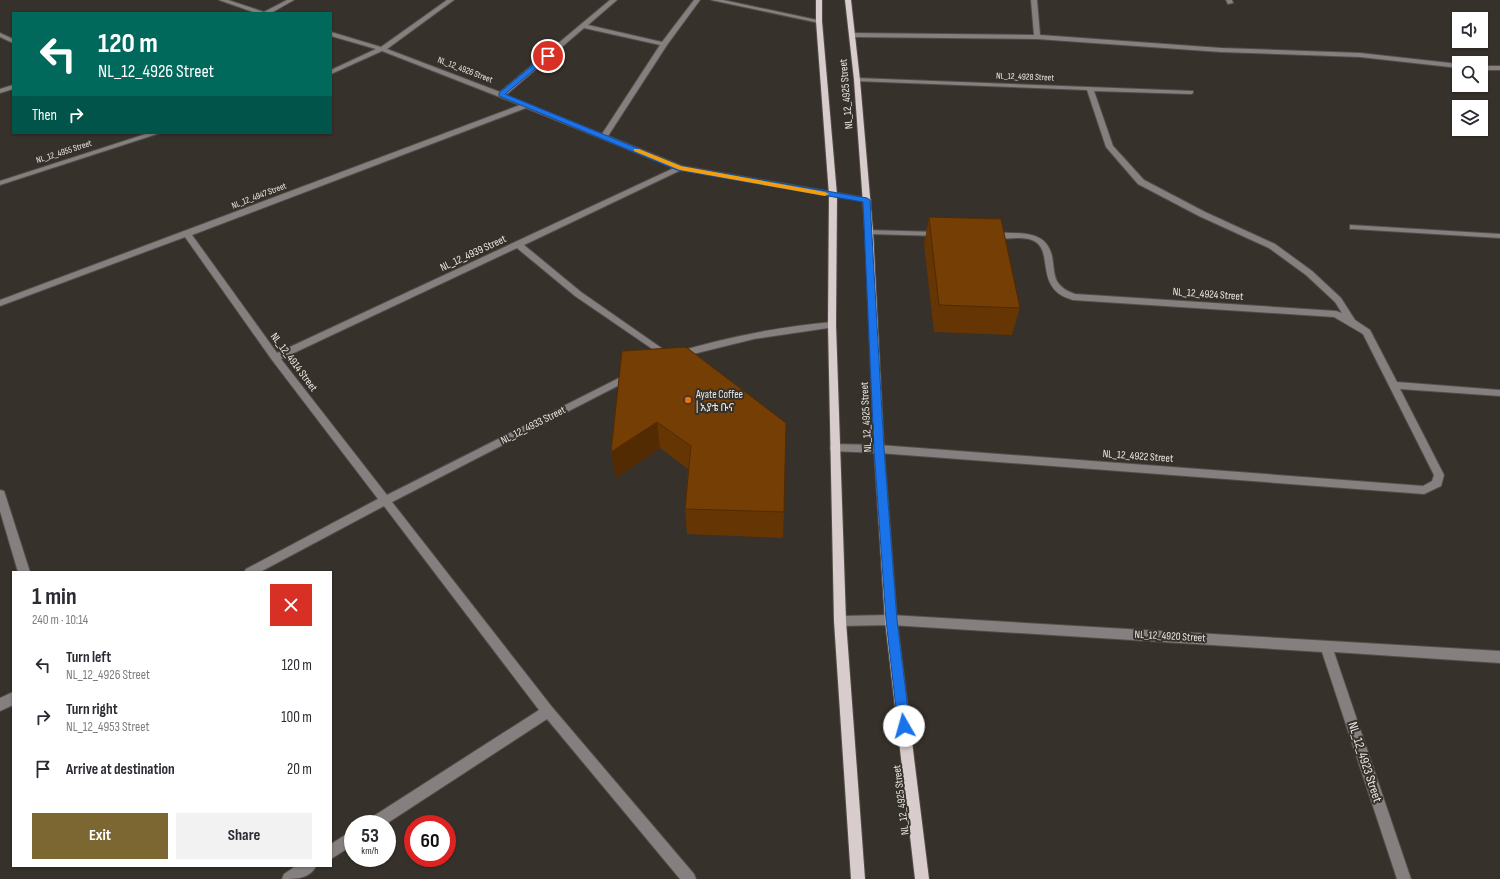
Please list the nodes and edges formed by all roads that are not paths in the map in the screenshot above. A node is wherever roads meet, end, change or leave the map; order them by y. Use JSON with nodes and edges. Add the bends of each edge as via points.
{"nodes":[{"id":1,"x":222,"y":0,"type":"edge"},
{"id":2,"x":291,"y":0,"type":"edge"},
{"id":3,"x":451,"y":0,"type":"edge"},
{"id":4,"x":614,"y":0,"type":"edge"},
{"id":5,"x":697,"y":0,"type":"edge"},
{"id":6,"x":714,"y":0,"type":"edge"},
{"id":7,"x":819,"y":0,"type":"edge"},
{"id":8,"x":848,"y":0,"type":"edge"},
{"id":9,"x":1034,"y":0,"type":"edge"},
{"id":10,"x":259,"y":12,"type":"edge"},
{"id":11,"x":269,"y":12,"type":"edge"},
{"id":12,"x":819,"y":21,"type":"junction"},
{"id":13,"x":583,"y":26,"type":"junction"},
{"id":14,"x":332,"y":34,"type":"edge"},
{"id":15,"x":852,"y":35,"type":"junction"},
{"id":16,"x":0,"y":36,"type":"edge"},
{"id":17,"x":1037,"y":37,"type":"junction"},
{"id":18,"x":12,"y":41,"type":"edge"},
{"id":19,"x":664,"y":44,"type":"junction"},
{"id":20,"x":382,"y":50,"type":"junction"},
{"id":21,"x":1452,"y":65,"type":"edge"},
{"id":22,"x":1488,"y":68,"type":"edge"},
{"id":23,"x":1500,"y":68,"type":"edge"},
{"id":24,"x":332,"y":72,"type":"edge"},
{"id":25,"x":857,"y":80,"type":"junction"},
{"id":26,"x":12,"y":87,"type":"edge"},
{"id":27,"x":1090,"y":88,"type":"junction"},
{"id":28,"x":0,"y":91,"type":"edge"},
{"id":29,"x":1192,"y":92,"type":"dead end"},
{"id":30,"x":501,"y":95,"type":"junction"},
{"id":31,"x":525,"y":106,"type":"junction"},
{"id":32,"x":153,"y":134,"type":"edge"},
{"id":33,"x":604,"y":136,"type":"junction"},
{"id":34,"x":680,"y":168,"type":"junction"},
{"id":35,"x":0,"y":183,"type":"edge"},
{"id":36,"x":833,"y":196,"type":"junction"},
{"id":37,"x":867,"y":200,"type":"junction"},
{"id":38,"x":1353,"y":227,"type":"dead end"},
{"id":39,"x":869,"y":232,"type":"junction"},
{"id":40,"x":187,"y":234,"type":"junction"},
{"id":41,"x":946,"y":234,"type":"edge"},
{"id":42,"x":984,"y":236,"type":"edge"},
{"id":43,"x":1500,"y":236,"type":"edge"},
{"id":44,"x":518,"y":244,"type":"junction"},
{"id":45,"x":0,"y":302,"type":"edge"},
{"id":46,"x":1352,"y":322,"type":"junction"},
{"id":47,"x":832,"y":325,"type":"junction"},
{"id":48,"x":275,"y":358,"type":"junction"},
{"id":49,"x":640,"y":371,"type":"edge"},
{"id":50,"x":1393,"y":385,"type":"junction"},
{"id":51,"x":1500,"y":393,"type":"edge"},
{"id":52,"x":835,"y":448,"type":"junction"},
{"id":53,"x":879,"y":449,"type":"junction"},
{"id":54,"x":0,"y":494,"type":"edge"},
{"id":55,"x":386,"y":500,"type":"junction"},
{"id":56,"x":24,"y":571,"type":"edge"},
{"id":57,"x":252,"y":571,"type":"edge"},
{"id":58,"x":892,"y":620,"type":"junction"},
{"id":59,"x":840,"y":621,"type":"junction"},
{"id":60,"x":1326,"y":646,"type":"junction"},
{"id":61,"x":1500,"y":657,"type":"edge"},
{"id":62,"x":12,"y":699,"type":"edge"},
{"id":63,"x":0,"y":705,"type":"edge"},
{"id":64,"x":548,"y":711,"type":"junction"},
{"id":65,"x":388,"y":815,"type":"edge"},
{"id":66,"x":344,"y":844,"type":"edge"},
{"id":67,"x":332,"y":851,"type":"edge"},
{"id":68,"x":307,"y":867,"type":"edge"},
{"id":69,"x":289,"y":879,"type":"edge"},
{"id":70,"x":689,"y":879,"type":"edge"},
{"id":71,"x":858,"y":879,"type":"edge"},
{"id":72,"x":922,"y":879,"type":"edge"},
{"id":73,"x":1404,"y":879,"type":"edge"}],
"edges":[{"from":1,"to":10,"type":"street"},
{"from":2,"to":11,"type":"street"},
{"from":3,"to":20,"type":"street"},
{"from":4,"to":13,"type":"street"},
{"from":5,"to":19,"type":"street"},
{"from":6,"to":12,"type":"street"},
{"from":7,"to":12,"type":"main road","name":"NL_12_4925 Street"},
{"from":8,"to":15,"type":"main road","name":"NL_12_4925 Street"},
{"from":9,"to":17,"type":"street"},
{"from":12,"to":36,"type":"main road","name":"NL_12_4925 Street"},
{"from":13,"to":19,"type":"street"},
{"from":13,"to":30,"type":"street"},
{"from":14,"to":20,"type":"street","name":"NL_12_4926 Street"},
{"from":15,"to":17,"type":"street"},
{"from":15,"to":25,"type":"main road","name":"NL_12_4925 Street"},
{"from":16,"to":18,"type":"street"},
{"from":17,"to":21,"type":"street","via":[[1221,50],[1360,55]]},
{"from":19,"to":33,"type":"street"},
{"from":20,"to":24,"type":"street"},
{"from":20,"to":30,"type":"street","name":"NL_12_4926 Street"},
{"from":22,"to":23,"type":"street"},
{"from":25,"to":27,"type":"street","name":"NL_12_4928 Street"},
{"from":25,"to":37,"type":"main road","name":"NL_12_4925 Street"},
{"from":26,"to":28,"type":"street"},
{"from":27,"to":29,"type":"street","name":"NL_12_4928 Street"},
{"from":27,"to":46,"type":"street","via":[[1110,147],[1142,182],[1202,214],[1272,246],[1309,273],[1338,300]]},
{"from":30,"to":31,"type":"street","name":"NL_12_4926 Street"},
{"from":31,"to":33,"type":"street","name":"NL_12_4926 Street"},
{"from":31,"to":40,"type":"street","name":"NL_12_4947 Street"},
{"from":32,"to":35,"type":"street","name":"NL_12_4955 Street"},
{"from":33,"to":34,"type":"street","name":"NL_12_4926 Street"},
{"from":34,"to":36,"type":"street","name":"NL_12_4926 Street"},
{"from":34,"to":44,"type":"street","name":"NL_12_4939 Street"},
{"from":36,"to":37,"type":"street","name":"NL_12_4926 Street"},
{"from":36,"to":47,"type":"main road","name":"NL_12_4925 Street"},
{"from":37,"to":39,"type":"main road","name":"NL_12_4925 Street"},
{"from":38,"to":43,"type":"street"},
{"from":39,"to":41,"type":"street"},
{"from":39,"to":53,"type":"main road","name":"NL_12_4925 Street"},
{"from":40,"to":45,"type":"street","name":"NL_12_4947 Street"},
{"from":40,"to":48,"type":"street","name":"NL_12_4914 Street"},
{"from":42,"to":46,"type":"street","name":"NL_12_4924 Street","via":[[1036,239],[1046,248],[1053,285],[1061,293],[1073,297],[1336,314]]},
{"from":44,"to":47,"type":"street","via":[[578,294],[665,359],[715,343],[790,328]]},
{"from":44,"to":48,"type":"street","name":"NL_12_4939 Street"},
{"from":46,"to":50,"type":"street","via":[[1367,332]]},
{"from":47,"to":52,"type":"main road","name":"NL_12_4925 Street"},
{"from":48,"to":55,"type":"street","name":"NL_12_4914 Street"},
{"from":49,"to":55,"type":"street","name":"NL_12_4933 Street"},
{"from":50,"to":51,"type":"street"},
{"from":50,"to":53,"type":"street","name":"NL_12_4922 Street","via":[[1439,475],[1437,483],[1424,490]]},
{"from":52,"to":53,"type":"street","name":"NL_12_4922 Street"},
{"from":52,"to":59,"type":"main road","name":"NL_12_4925 Street"},
{"from":53,"to":58,"type":"main road","name":"NL_12_4925 Street"},
{"from":54,"to":56,"type":"street"},
{"from":55,"to":57,"type":"street","name":"NL_12_4933 Street"},
{"from":55,"to":64,"type":"street","name":"NL_12_4914 Street"},
{"from":58,"to":59,"type":"street","name":"NL_12_4920 Street"},
{"from":58,"to":60,"type":"street","name":"NL_12_4920 Street"},
{"from":58,"to":72,"type":"main road","name":"NL_12_4925 Street"},
{"from":59,"to":71,"type":"main road","name":"NL_12_4925 Street"},
{"from":60,"to":61,"type":"street","name":"NL_12_4920 Street"},
{"from":60,"to":73,"type":"street","name":"NL_12_4923 Street"},
{"from":62,"to":63,"type":"street"},
{"from":64,"to":65,"type":"street"},
{"from":64,"to":70,"type":"street","name":"NL_12_4914 Street"},
{"from":66,"to":67,"type":"street"},
{"from":68,"to":69,"type":"street"}]}
